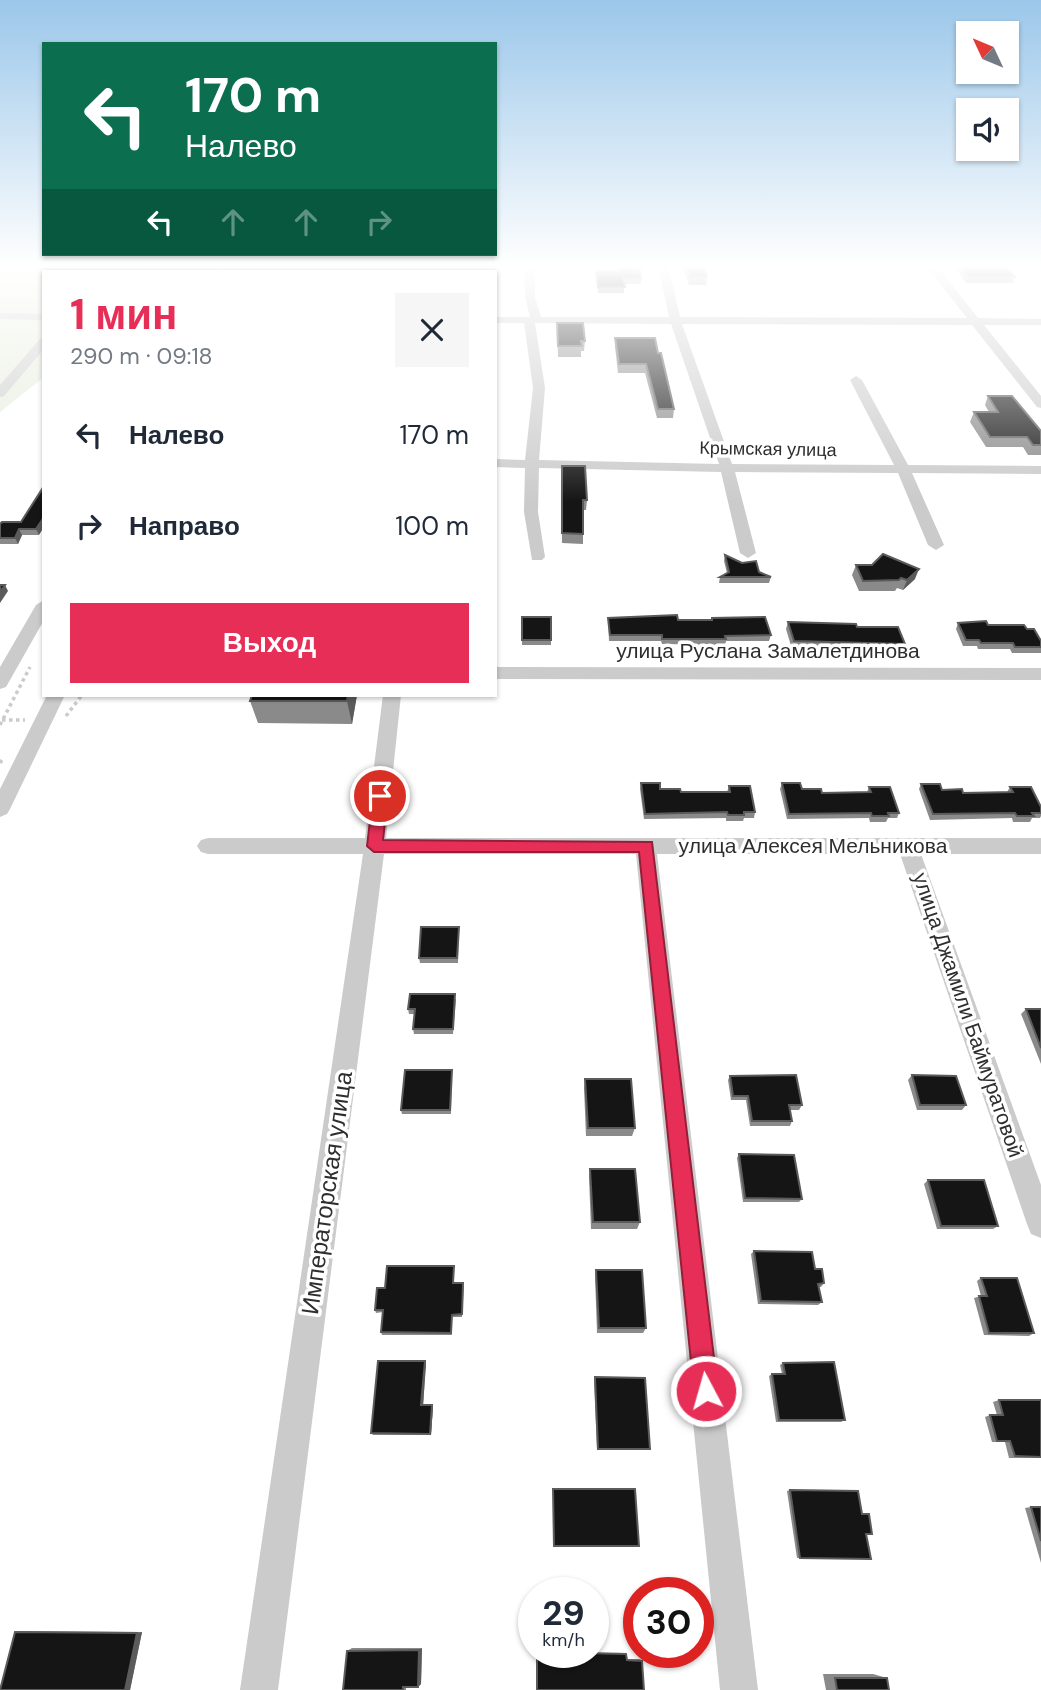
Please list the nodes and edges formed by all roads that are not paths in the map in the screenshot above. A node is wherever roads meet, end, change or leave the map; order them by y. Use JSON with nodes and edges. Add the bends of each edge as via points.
{"nodes":[{"id":1,"x":42,"y":344,"type":"edge"},
{"id":2,"x":534,"y":344,"type":"edge"},
{"id":3,"x":683,"y":344,"type":"edge"},
{"id":4,"x":993,"y":344,"type":"edge"},
{"id":5,"x":856,"y":380,"type":"dead end"},
{"id":6,"x":0,"y":393,"type":"edge"},
{"id":7,"x":1041,"y":404,"type":"edge"},
{"id":8,"x":497,"y":463,"type":"edge"},
{"id":9,"x":532,"y":463,"type":"junction"},
{"id":10,"x":727,"y":468,"type":"junction"},
{"id":11,"x":903,"y":470,"type":"junction"},
{"id":12,"x":1041,"y":470,"type":"edge"},
{"id":13,"x":936,"y":545,"type":"dead end"},
{"id":14,"x":748,"y":552,"type":"dead end"},
{"id":15,"x":537,"y":556,"type":"dead end"},
{"id":16,"x":42,"y":610,"type":"edge"},
{"id":17,"x":497,"y":673,"type":"edge"},
{"id":18,"x":1041,"y":674,"type":"edge"},
{"id":19,"x":0,"y":683,"type":"edge"},
{"id":20,"x":55,"y":697,"type":"edge"},
{"id":21,"x":392,"y":697,"type":"edge"},
{"id":22,"x":0,"y":809,"type":"edge"},
{"id":23,"x":208,"y":846,"type":"dead end"},
{"id":24,"x":374,"y":846,"type":"junction"},
{"id":25,"x":646,"y":846,"type":"junction"},
{"id":26,"x":908,"y":846,"type":"junction"},
{"id":27,"x":1041,"y":846,"type":"edge"},
{"id":28,"x":1041,"y":1224,"type":"edge"},
{"id":29,"x":259,"y":1690,"type":"edge"},
{"id":30,"x":739,"y":1690,"type":"edge"}],
"edges":[{"from":1,"to":6,"type":"street"},
{"from":2,"to":9,"type":"street","via":[[539,388]]},
{"from":3,"to":10,"type":"street"},
{"from":4,"to":7,"type":"street"},
{"from":5,"to":11,"type":"street"},
{"from":8,"to":9,"type":"street","name":"Крымская улица"},
{"from":9,"to":10,"type":"street","name":"Крымская улица"},
{"from":9,"to":15,"type":"street","via":[[531,512]]},
{"from":10,"to":11,"type":"street","name":"Крымская улица"},
{"from":10,"to":14,"type":"street"},
{"from":11,"to":12,"type":"street","name":"Крымская улица"},
{"from":11,"to":13,"type":"street"},
{"from":16,"to":19,"type":"street"},
{"from":17,"to":18,"type":"street","name":"улица Руслана Замалетдинова"},
{"from":20,"to":22,"type":"street"},
{"from":21,"to":24,"type":"street","name":"Императорская улица"},
{"from":23,"to":24,"type":"street","name":"улица Алексея Мельникова"},
{"from":24,"to":25,"type":"street","name":"улица Алексея Мельникова"},
{"from":24,"to":29,"type":"street","name":"Императорская улица"},
{"from":25,"to":26,"type":"street","name":"улица Алексея Мельникова"},
{"from":25,"to":30,"type":"street"},
{"from":26,"to":27,"type":"street","name":"улица Алексея Мельникова"},
{"from":26,"to":28,"type":"street","name":"улица Джамили Баймуратовой"}]}
